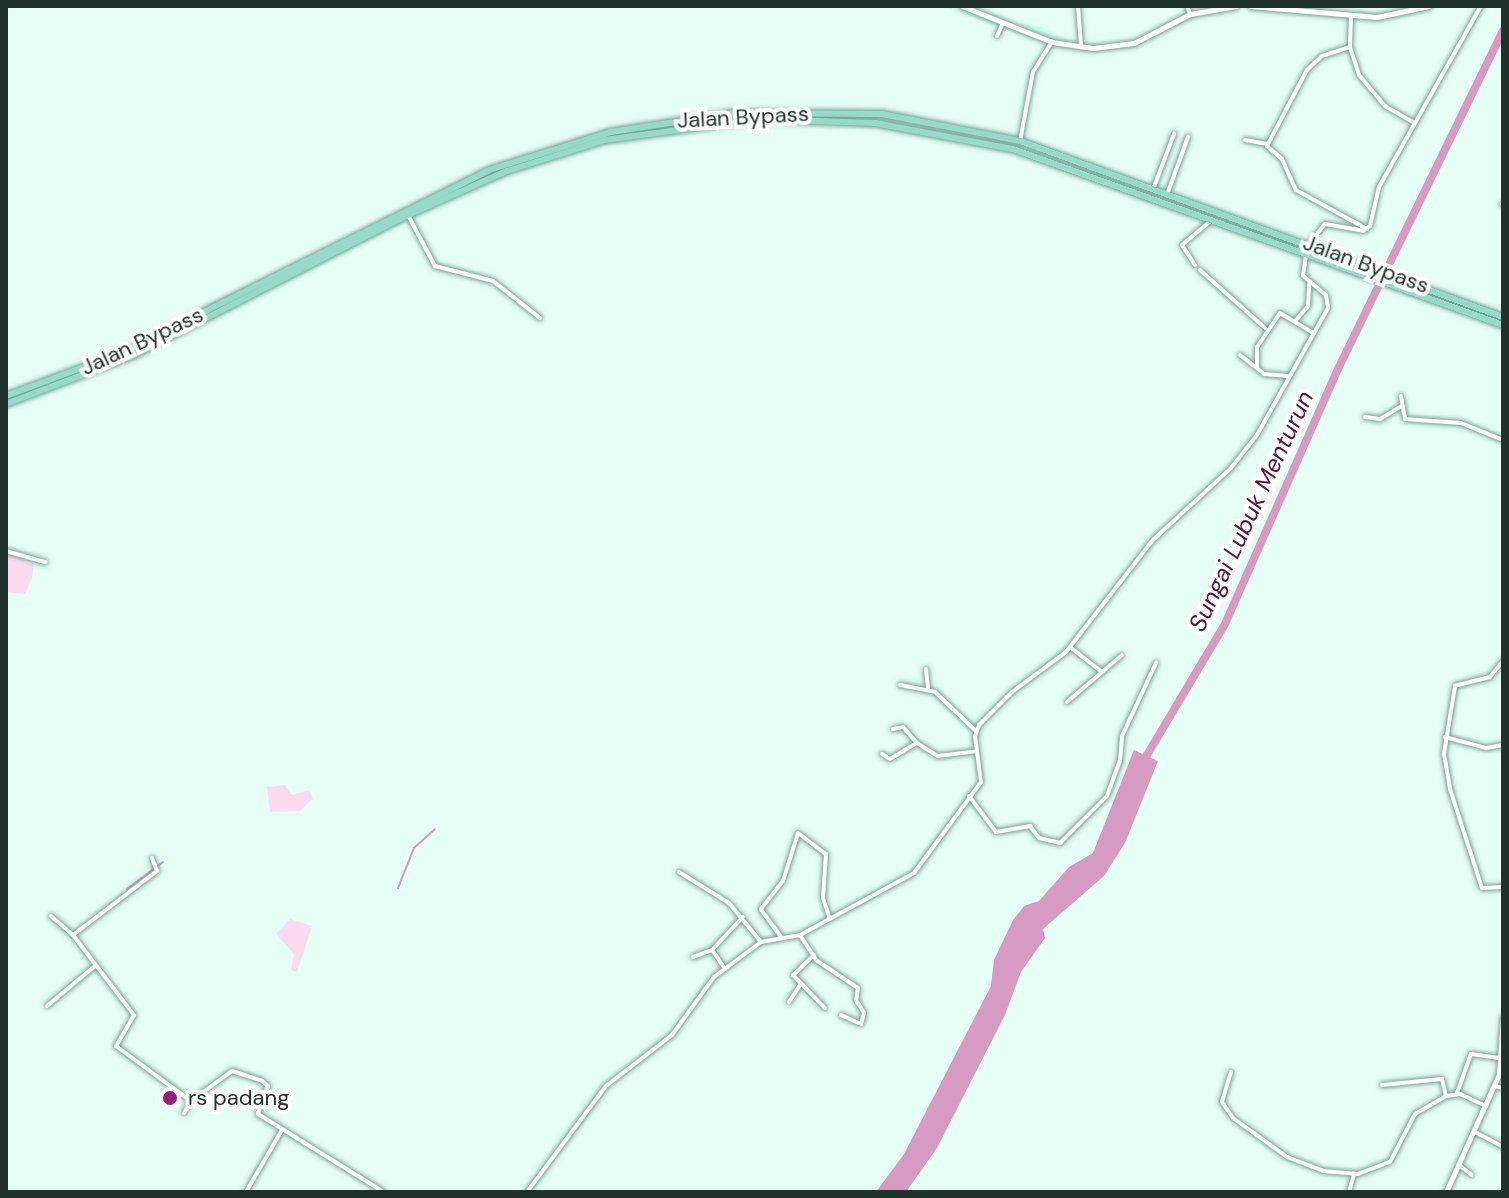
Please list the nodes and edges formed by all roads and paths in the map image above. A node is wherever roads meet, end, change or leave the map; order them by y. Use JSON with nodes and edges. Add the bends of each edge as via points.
{"nodes":[{"id":1,"x":962,"y":6,"type":"edge"},
{"id":2,"x":1078,"y":6,"type":"edge"},
{"id":3,"x":1187,"y":6,"type":"edge"},
{"id":4,"x":1236,"y":6,"type":"edge"},
{"id":5,"x":1250,"y":6,"type":"edge"},
{"id":6,"x":1329,"y":6,"type":"edge"},
{"id":7,"x":1429,"y":6,"type":"edge"},
{"id":8,"x":1481,"y":6,"type":"edge"},
{"id":9,"x":1218,"y":7,"type":"edge"},
{"id":10,"x":1262,"y":7,"type":"edge"},
{"id":11,"x":978,"y":9,"type":"edge"},
{"id":12,"x":1190,"y":14,"type":"junction"},
{"id":13,"x":1328,"y":14,"type":"junction"},
{"id":14,"x":1351,"y":16,"type":"junction"},
{"id":15,"x":1003,"y":23,"type":"junction"},
{"id":16,"x":997,"y":36,"type":"dead end"},
{"id":17,"x":1052,"y":42,"type":"junction"},
{"id":18,"x":1081,"y":46,"type":"junction"},
{"id":19,"x":1350,"y":47,"type":"junction"},
{"id":20,"x":1415,"y":123,"type":"junction"},
{"id":21,"x":1174,"y":134,"type":"dead end"},
{"id":22,"x":1188,"y":137,"type":"dead end"},
{"id":23,"x":1245,"y":140,"type":"dead end"},
{"id":24,"x":1020,"y":141,"type":"junction"},
{"id":25,"x":1268,"y":144,"type":"junction"},
{"id":26,"x":1089,"y":163,"type":"junction"},
{"id":27,"x":1086,"y":171,"type":"junction"},
{"id":28,"x":1154,"y":187,"type":"junction"},
{"id":29,"x":1168,"y":192,"type":"junction"},
{"id":30,"x":408,"y":215,"type":"junction"},
{"id":31,"x":1213,"y":219,"type":"junction"},
{"id":32,"x":1367,"y":229,"type":"junction"},
{"id":33,"x":352,"y":239,"type":"junction"},
{"id":34,"x":1310,"y":243,"type":"junction"},
{"id":35,"x":1307,"y":253,"type":"junction"},
{"id":36,"x":1195,"y":265,"type":"dead end"},
{"id":37,"x":1200,"y":270,"type":"dead end"},
{"id":38,"x":1309,"y":284,"type":"junction"},
{"id":39,"x":1503,"y":317,"type":"edge"},
{"id":40,"x":540,"y":318,"type":"dead end"},
{"id":41,"x":1296,"y":320,"type":"junction"},
{"id":42,"x":1503,"y":325,"type":"edge"},
{"id":43,"x":1265,"y":328,"type":"junction"},
{"id":44,"x":1312,"y":332,"type":"junction"},
{"id":45,"x":1240,"y":355,"type":"dead end"},
{"id":46,"x":1257,"y":368,"type":"junction"},
{"id":47,"x":1288,"y":376,"type":"junction"},
{"id":48,"x":6,"y":396,"type":"edge"},
{"id":49,"x":1401,"y":396,"type":"dead end"},
{"id":50,"x":6,"y":404,"type":"edge"},
{"id":51,"x":1402,"y":406,"type":"junction"},
{"id":52,"x":1365,"y":417,"type":"dead end"},
{"id":53,"x":1503,"y":440,"type":"edge"},
{"id":54,"x":6,"y":551,"type":"edge"},
{"id":55,"x":45,"y":562,"type":"dead end"},
{"id":56,"x":1070,"y":647,"type":"junction"},
{"id":57,"x":1122,"y":655,"type":"dead end"},
{"id":58,"x":1503,"y":661,"type":"edge"},
{"id":59,"x":1156,"y":663,"type":"dead end"},
{"id":60,"x":926,"y":669,"type":"dead end"},
{"id":61,"x":1101,"y":671,"type":"junction"},
{"id":62,"x":1501,"y":673,"type":"edge"},
{"id":63,"x":900,"y":685,"type":"dead end"},
{"id":64,"x":928,"y":689,"type":"junction"},
{"id":65,"x":1067,"y":702,"type":"dead end"},
{"id":66,"x":893,"y":729,"type":"dead end"},
{"id":67,"x":976,"y":731,"type":"junction"},
{"id":68,"x":1445,"y":737,"type":"junction"},
{"id":69,"x":917,"y":743,"type":"junction"},
{"id":70,"x":1503,"y":745,"type":"edge"},
{"id":71,"x":976,"y":751,"type":"junction"},
{"id":72,"x":882,"y":754,"type":"dead end"},
{"id":73,"x":969,"y":796,"type":"junction"},
{"id":74,"x":152,"y":858,"type":"dead end"},
{"id":75,"x":679,"y":872,"type":"dead end"},
{"id":76,"x":1503,"y":887,"type":"edge"},
{"id":77,"x":51,"y":916,"type":"dead end"},
{"id":78,"x":743,"y":917,"type":"junction"},
{"id":79,"x":830,"y":919,"type":"junction"},
{"id":80,"x":73,"y":935,"type":"junction"},
{"id":81,"x":800,"y":935,"type":"junction"},
{"id":82,"x":781,"y":937,"type":"junction"},
{"id":83,"x":761,"y":942,"type":"junction"},
{"id":84,"x":712,"y":950,"type":"junction"},
{"id":85,"x":814,"y":955,"type":"junction"},
{"id":86,"x":693,"y":957,"type":"dead end"},
{"id":87,"x":95,"y":966,"type":"junction"},
{"id":88,"x":725,"y":969,"type":"junction"},
{"id":89,"x":800,"y":985,"type":"junction"},
{"id":90,"x":789,"y":1002,"type":"dead end"},
{"id":91,"x":47,"y":1006,"type":"dead end"},
{"id":92,"x":825,"y":1008,"type":"dead end"},
{"id":93,"x":841,"y":1015,"type":"dead end"},
{"id":94,"x":1503,"y":1017,"type":"edge"},
{"id":95,"x":1499,"y":1058,"type":"junction"},
{"id":96,"x":1231,"y":1072,"type":"dead end"},
{"id":97,"x":1382,"y":1085,"type":"dead end"},
{"id":98,"x":1494,"y":1086,"type":"junction"},
{"id":99,"x":1503,"y":1088,"type":"edge"},
{"id":100,"x":1457,"y":1093,"type":"junction"},
{"id":101,"x":1446,"y":1096,"type":"junction"},
{"id":102,"x":191,"y":1101,"type":"junction"},
{"id":103,"x":1486,"y":1106,"type":"junction"},
{"id":104,"x":184,"y":1113,"type":"dead end"},
{"id":105,"x":282,"y":1130,"type":"junction"},
{"id":106,"x":1475,"y":1132,"type":"junction"},
{"id":107,"x":1503,"y":1147,"type":"edge"},
{"id":108,"x":1459,"y":1165,"type":"junction"},
{"id":109,"x":1354,"y":1174,"type":"junction"},
{"id":110,"x":1472,"y":1175,"type":"dead end"},
{"id":111,"x":246,"y":1192,"type":"edge"},
{"id":112,"x":384,"y":1192,"type":"edge"},
{"id":113,"x":527,"y":1192,"type":"edge"},
{"id":114,"x":1349,"y":1192,"type":"edge"},
{"id":115,"x":1446,"y":1192,"type":"edge"}],
"edges":[{"from":1,"to":11,"type":"street"},
{"from":2,"to":18,"type":"street"},
{"from":3,"to":12,"type":"street"},
{"from":4,"to":9,"type":"street"},
{"from":5,"to":10,"type":"street"},
{"from":6,"to":13,"type":"street"},
{"from":7,"to":14,"type":"street","via":[[1395,15]]},
{"from":8,"to":20,"type":"street"},
{"from":9,"to":12,"type":"street"},
{"from":10,"to":13,"type":"street"},
{"from":11,"to":15,"type":"street"},
{"from":12,"to":18,"type":"street","via":[[1134,43]]},
{"from":13,"to":14,"type":"street"},
{"from":14,"to":19,"type":"street"},
{"from":15,"to":16,"type":"street"},
{"from":15,"to":17,"type":"street"},
{"from":17,"to":18,"type":"street"},
{"from":17,"to":24,"type":"street","via":[[1033,72]]},
{"from":19,"to":20,"type":"street","via":[[1359,75],[1374,95]]},
{"from":19,"to":25,"type":"street","via":[[1313,64]]},
{"from":20,"to":32,"type":"street","via":[[1379,187]]},
{"from":21,"to":28,"type":"street"},
{"from":22,"to":29,"type":"street"},
{"from":23,"to":25,"type":"street"},
{"from":24,"to":26,"type":"highway","name":"Jalan Bypass"},
{"from":24,"to":33,"type":"highway","name":"Jalan Bypass","via":[[874,114],[711,115],[611,132],[512,161]]},
{"from":25,"to":32,"type":"street","via":[[1282,159],[1296,190]]},
{"from":26,"to":27,"type":"highway"},
{"from":26,"to":28,"type":"highway","name":"Jalan Bypass"},
{"from":27,"to":30,"type":"highway","name":"Jalan Bypass","via":[[913,128],[840,119],[758,119],[658,130],[568,150]]},
{"from":27,"to":31,"type":"highway","name":"Jalan Bypass"},
{"from":28,"to":29,"type":"highway","name":"Jalan Bypass"},
{"from":29,"to":34,"type":"highway","name":"Jalan Bypass"},
{"from":30,"to":33,"type":"highway","name":"Jalan Bypass"},
{"from":30,"to":40,"type":"street","via":[[435,266],[493,281]]},
{"from":31,"to":35,"type":"highway","name":"Jalan Bypass"},
{"from":31,"to":36,"type":"street","via":[[1182,245]]},
{"from":32,"to":34,"type":"street","via":[[1330,223]]},
{"from":33,"to":48,"type":"highway","name":"Jalan Bypass","via":[[131,348]]},
{"from":33,"to":50,"type":"highway","name":"Jalan Bypass","via":[[134,355]]},
{"from":34,"to":39,"type":"highway","name":"Jalan Bypass"},
{"from":35,"to":38,"type":"street","via":[[1303,270]]},
{"from":35,"to":42,"type":"highway","name":"Jalan Bypass"},
{"from":37,"to":43,"type":"street"},
{"from":38,"to":41,"type":"street","via":[[1310,301]]},
{"from":38,"to":44,"type":"street","via":[[1329,302]]},
{"from":41,"to":43,"type":"street","via":[[1280,313]]},
{"from":41,"to":44,"type":"street"},
{"from":43,"to":46,"type":"street","via":[[1257,347]]},
{"from":44,"to":47,"type":"street"},
{"from":45,"to":46,"type":"street"},
{"from":46,"to":47,"type":"street","via":[[1267,375]]},
{"from":47,"to":56,"type":"street","via":[[1245,453],[1153,540]]},
{"from":49,"to":51,"type":"street"},
{"from":51,"to":52,"type":"street","via":[[1380,419]]},
{"from":51,"to":53,"type":"street","via":[[1407,419],[1461,423]]},
{"from":54,"to":55,"type":"street"},
{"from":56,"to":61,"type":"street"},
{"from":56,"to":67,"type":"street","via":[[1001,701]]},
{"from":57,"to":61,"type":"street"},
{"from":58,"to":62,"type":"street"},
{"from":59,"to":73,"type":"street","via":[[1122,736],[1120,761],[1107,796],[1060,843],[1039,838],[1030,826],[996,832]]},
{"from":60,"to":64,"type":"street"},
{"from":61,"to":65,"type":"street"},
{"from":62,"to":68,"type":"street","via":[[1455,686]]},
{"from":63,"to":64,"type":"street"},
{"from":64,"to":67,"type":"street"},
{"from":66,"to":69,"type":"street","via":[[903,727]]},
{"from":67,"to":71,"type":"street"},
{"from":68,"to":70,"type":"street","via":[[1483,747]]},
{"from":68,"to":76,"type":"street","via":[[1450,789],[1482,888]]},
{"from":69,"to":71,"type":"street","via":[[938,756]]},
{"from":69,"to":72,"type":"street","via":[[890,759]]},
{"from":71,"to":73,"type":"street","via":[[982,779]]},
{"from":73,"to":79,"type":"street","via":[[914,873]]},
{"from":74,"to":80,"type":"street","via":[[157,868]]},
{"from":75,"to":78,"type":"street"},
{"from":77,"to":80,"type":"street"},
{"from":78,"to":83,"type":"street"},
{"from":78,"to":84,"type":"street"},
{"from":79,"to":81,"type":"street"},
{"from":79,"to":82,"type":"street","via":[[823,901],[826,854],[798,833],[783,881],[761,909]]},
{"from":80,"to":87,"type":"street"},
{"from":81,"to":82,"type":"street"},
{"from":81,"to":85,"type":"street"},
{"from":82,"to":83,"type":"street"},
{"from":83,"to":88,"type":"street"},
{"from":84,"to":86,"type":"street"},
{"from":84,"to":88,"type":"street"},
{"from":85,"to":89,"type":"street","via":[[794,973]]},
{"from":85,"to":93,"type":"street","via":[[858,988],[861,1024]]},
{"from":87,"to":91,"type":"street"},
{"from":87,"to":102,"type":"street","via":[[134,1015],[114,1044]]},
{"from":88,"to":113,"type":"street","via":[[697,995],[672,1035],[606,1086]]},
{"from":89,"to":90,"type":"street"},
{"from":89,"to":92,"type":"street"},
{"from":94,"to":95,"type":"street"},
{"from":95,"to":98,"type":"street"},
{"from":95,"to":100,"type":"street","via":[[1471,1054]]},
{"from":96,"to":109,"type":"street","via":[[1222,1102],[1236,1121],[1304,1166]]},
{"from":97,"to":101,"type":"street","via":[[1419,1077],[1442,1079]]},
{"from":98,"to":99,"type":"street"},
{"from":98,"to":103,"type":"street"},
{"from":100,"to":101,"type":"street"},
{"from":100,"to":103,"type":"street"},
{"from":101,"to":109,"type":"street","via":[[1415,1114],[1392,1160]]},
{"from":102,"to":104,"type":"street"},
{"from":102,"to":105,"type":"street","via":[[225,1075],[239,1071],[266,1083],[256,1113]]},
{"from":103,"to":106,"type":"street"},
{"from":105,"to":111,"type":"street"},
{"from":105,"to":112,"type":"street"},
{"from":106,"to":107,"type":"street"},
{"from":106,"to":108,"type":"street"},
{"from":108,"to":110,"type":"street"},
{"from":108,"to":115,"type":"street"},
{"from":109,"to":114,"type":"street"}]}
